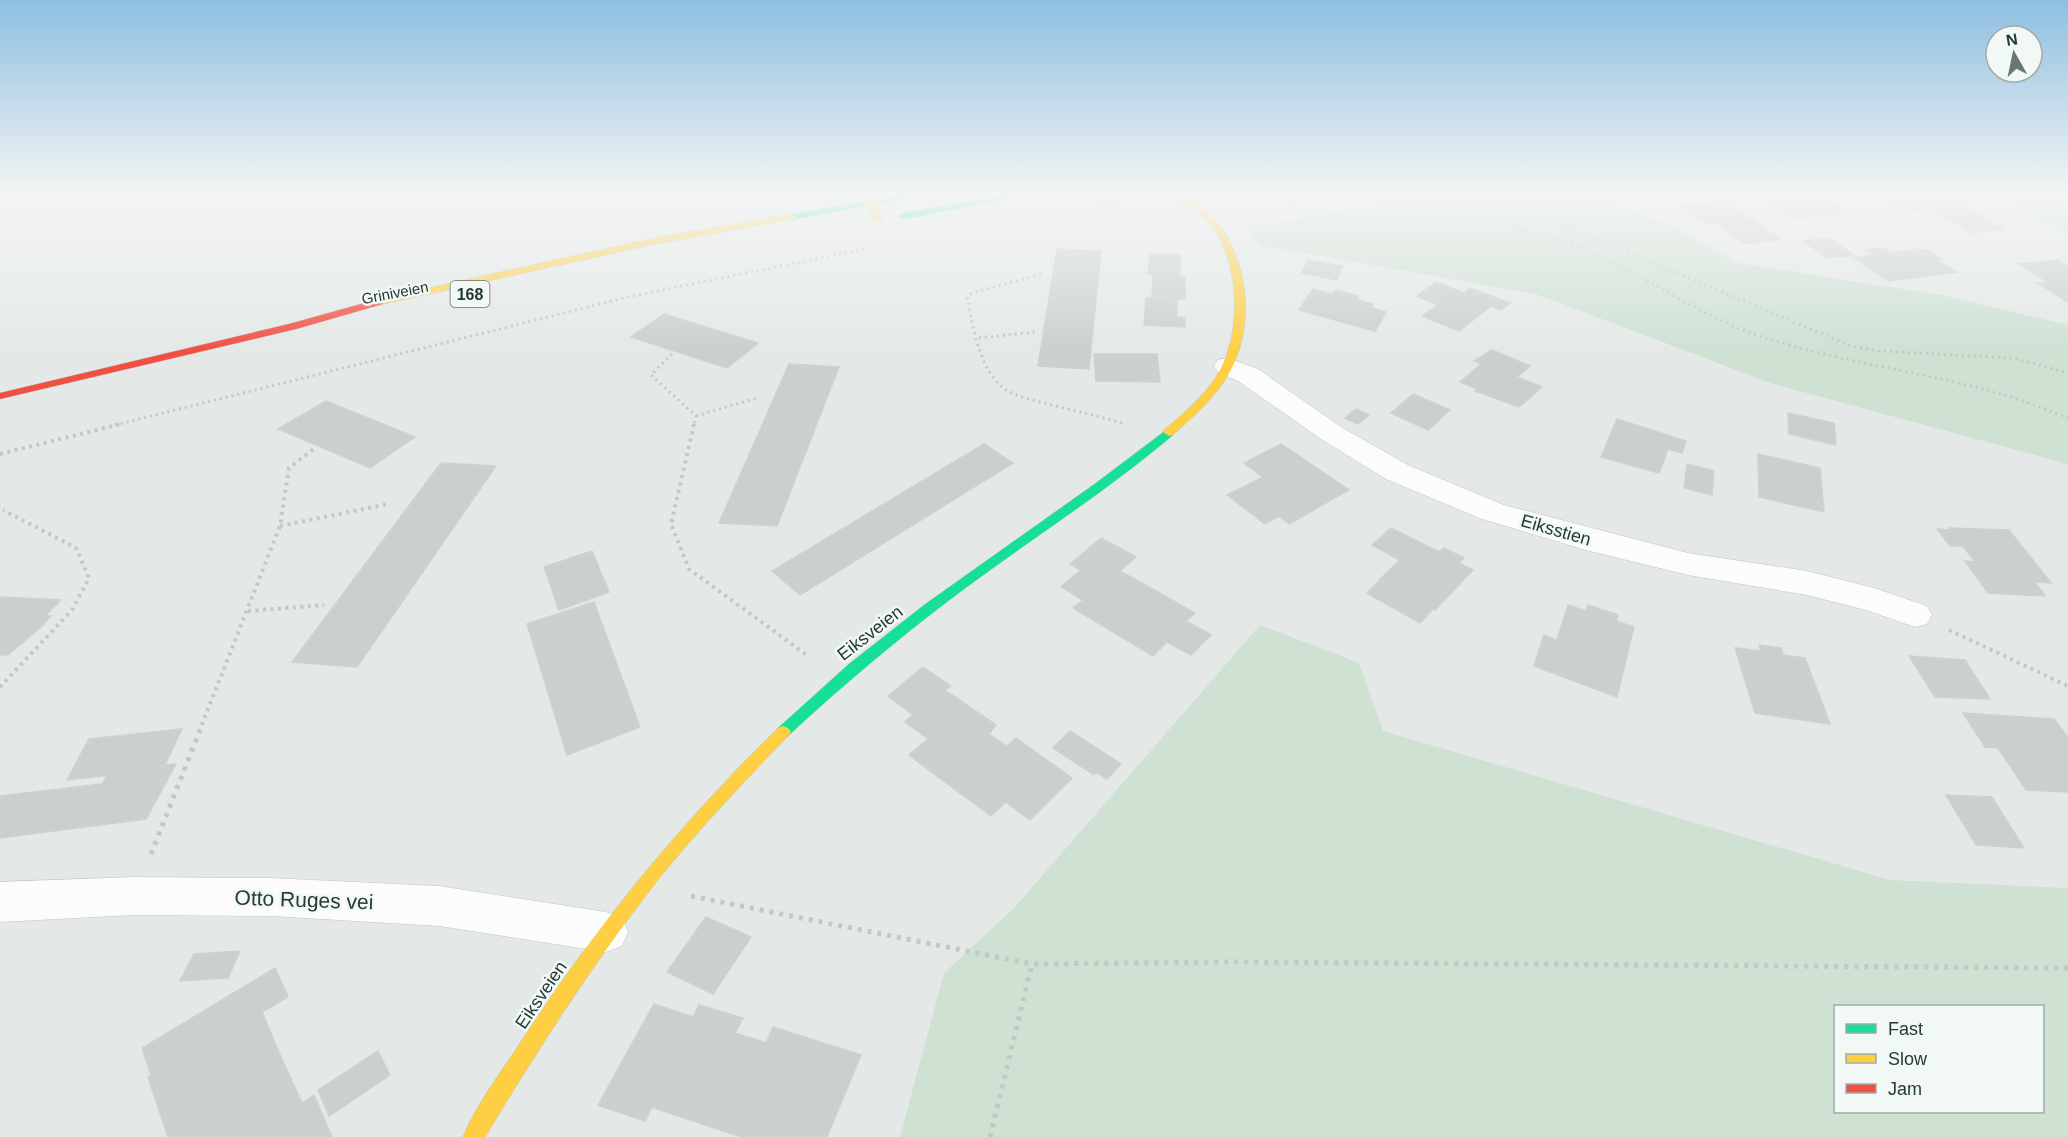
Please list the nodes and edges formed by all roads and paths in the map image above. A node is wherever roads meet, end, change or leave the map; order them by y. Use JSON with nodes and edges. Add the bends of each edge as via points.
{"nodes":[{"id":1,"x":634,"y":246,"type":"edge"},
{"id":2,"x":1226,"y":246,"type":"edge"},
{"id":3,"x":1574,"y":246,"type":"edge"},
{"id":4,"x":1611,"y":246,"type":"edge"},
{"id":5,"x":873,"y":247,"type":"dead end"},
{"id":6,"x":1041,"y":274,"type":"dead end"},
{"id":7,"x":542,"y":280,"type":"dead end"},
{"id":8,"x":292,"y":327,"type":"junction"},
{"id":9,"x":1035,"y":332,"type":"dead end"},
{"id":10,"x":979,"y":338,"type":"junction"},
{"id":11,"x":672,"y":354,"type":"dead end"},
{"id":12,"x":1227,"y":366,"type":"junction"},
{"id":13,"x":2068,"y":373,"type":"edge"},
{"id":14,"x":0,"y":396,"type":"edge"},
{"id":15,"x":757,"y":398,"type":"dead end"},
{"id":16,"x":696,"y":416,"type":"junction"},
{"id":17,"x":2068,"y":418,"type":"edge"},
{"id":18,"x":1167,"y":434,"type":"junction"},
{"id":19,"x":315,"y":448,"type":"dead end"},
{"id":20,"x":0,"y":454,"type":"edge"},
{"id":21,"x":388,"y":504,"type":"dead end"},
{"id":22,"x":3,"y":510,"type":"dead end"},
{"id":23,"x":280,"y":526,"type":"junction"},
{"id":24,"x":324,"y":605,"type":"dead end"},
{"id":25,"x":248,"y":611,"type":"junction"},
{"id":26,"x":1915,"y":615,"type":"joint"},
{"id":27,"x":840,"y":680,"type":"junction"},
{"id":28,"x":2068,"y":686,"type":"edge"},
{"id":29,"x":0,"y":687,"type":"edge"},
{"id":30,"x":644,"y":885,"type":"junction"},
{"id":31,"x":134,"y":896,"type":"junction"},
{"id":32,"x":0,"y":902,"type":"edge"},
{"id":33,"x":606,"y":932,"type":"junction"},
{"id":34,"x":1032,"y":964,"type":"junction"},
{"id":35,"x":2068,"y":968,"type":"edge"},
{"id":36,"x":473,"y":1137,"type":"edge"},
{"id":37,"x":990,"y":1137,"type":"edge"}],
"edges":[{"from":1,"to":8,"type":"main road","name":"Griniveien","number":"168","via":[[366,305]]},
{"from":2,"to":12,"type":"main road","name":"Eiksveien","via":[[1236,277],[1239,310]]},
{"from":3,"to":17,"type":"path","via":[[1765,338],[2004,396]]},
{"from":4,"to":13,"type":"path","via":[[1851,346],[2013,358]]},
{"from":5,"to":20,"type":"path","via":[[628,297]]},
{"from":6,"to":10,"type":"path","via":[[967,297]]},
{"from":7,"to":8,"type":"main road","name":"Griniveien","number":"168","via":[[374,315]]},
{"from":8,"to":14,"type":"main road","name":"Griniveien","number":"168"},
{"from":9,"to":10,"type":"path"},
{"from":10,"to":18,"type":"path","via":[[996,381],[1006,391],[1024,399]]},
{"from":11,"to":16,"type":"path","via":[[651,375]]},
{"from":12,"to":18,"type":"main road","name":"Eiksveien","via":[[1204,399]]},
{"from":12,"to":26,"type":"street","name":"Eiksstien","via":[[1248,375],[1330,433],[1397,472],[1493,512],[1688,564],[1807,583]]},
{"from":15,"to":16,"type":"path"},
{"from":16,"to":27,"type":"path","via":[[671,524],[689,569]]},
{"from":18,"to":27,"type":"main road","name":"Eiksveien","via":[[1116,477],[980,570]]},
{"from":19,"to":23,"type":"path","via":[[289,468]]},
{"from":21,"to":23,"type":"path"},
{"from":22,"to":29,"type":"path","via":[[75,548],[89,579],[72,610]]},
{"from":23,"to":25,"type":"path"},
{"from":24,"to":25,"type":"path"},
{"from":25,"to":31,"type":"path"},
{"from":26,"to":28,"type":"path"},
{"from":27,"to":30,"type":"main road","name":"Eiksveien","via":[[697,821]]},
{"from":30,"to":33,"type":"main road","name":"Eiksveien"},
{"from":30,"to":34,"type":"path","via":[[726,905]]},
{"from":31,"to":32,"type":"street","name":"Otto Ruges vei"},
{"from":31,"to":33,"type":"street","name":"Otto Ruges vei","via":[[271,897],[439,906]]},
{"from":33,"to":36,"type":"main road","name":"Eiksveien","via":[[521,1057]]},
{"from":34,"to":35,"type":"path"},
{"from":34,"to":37,"type":"path"}]}
